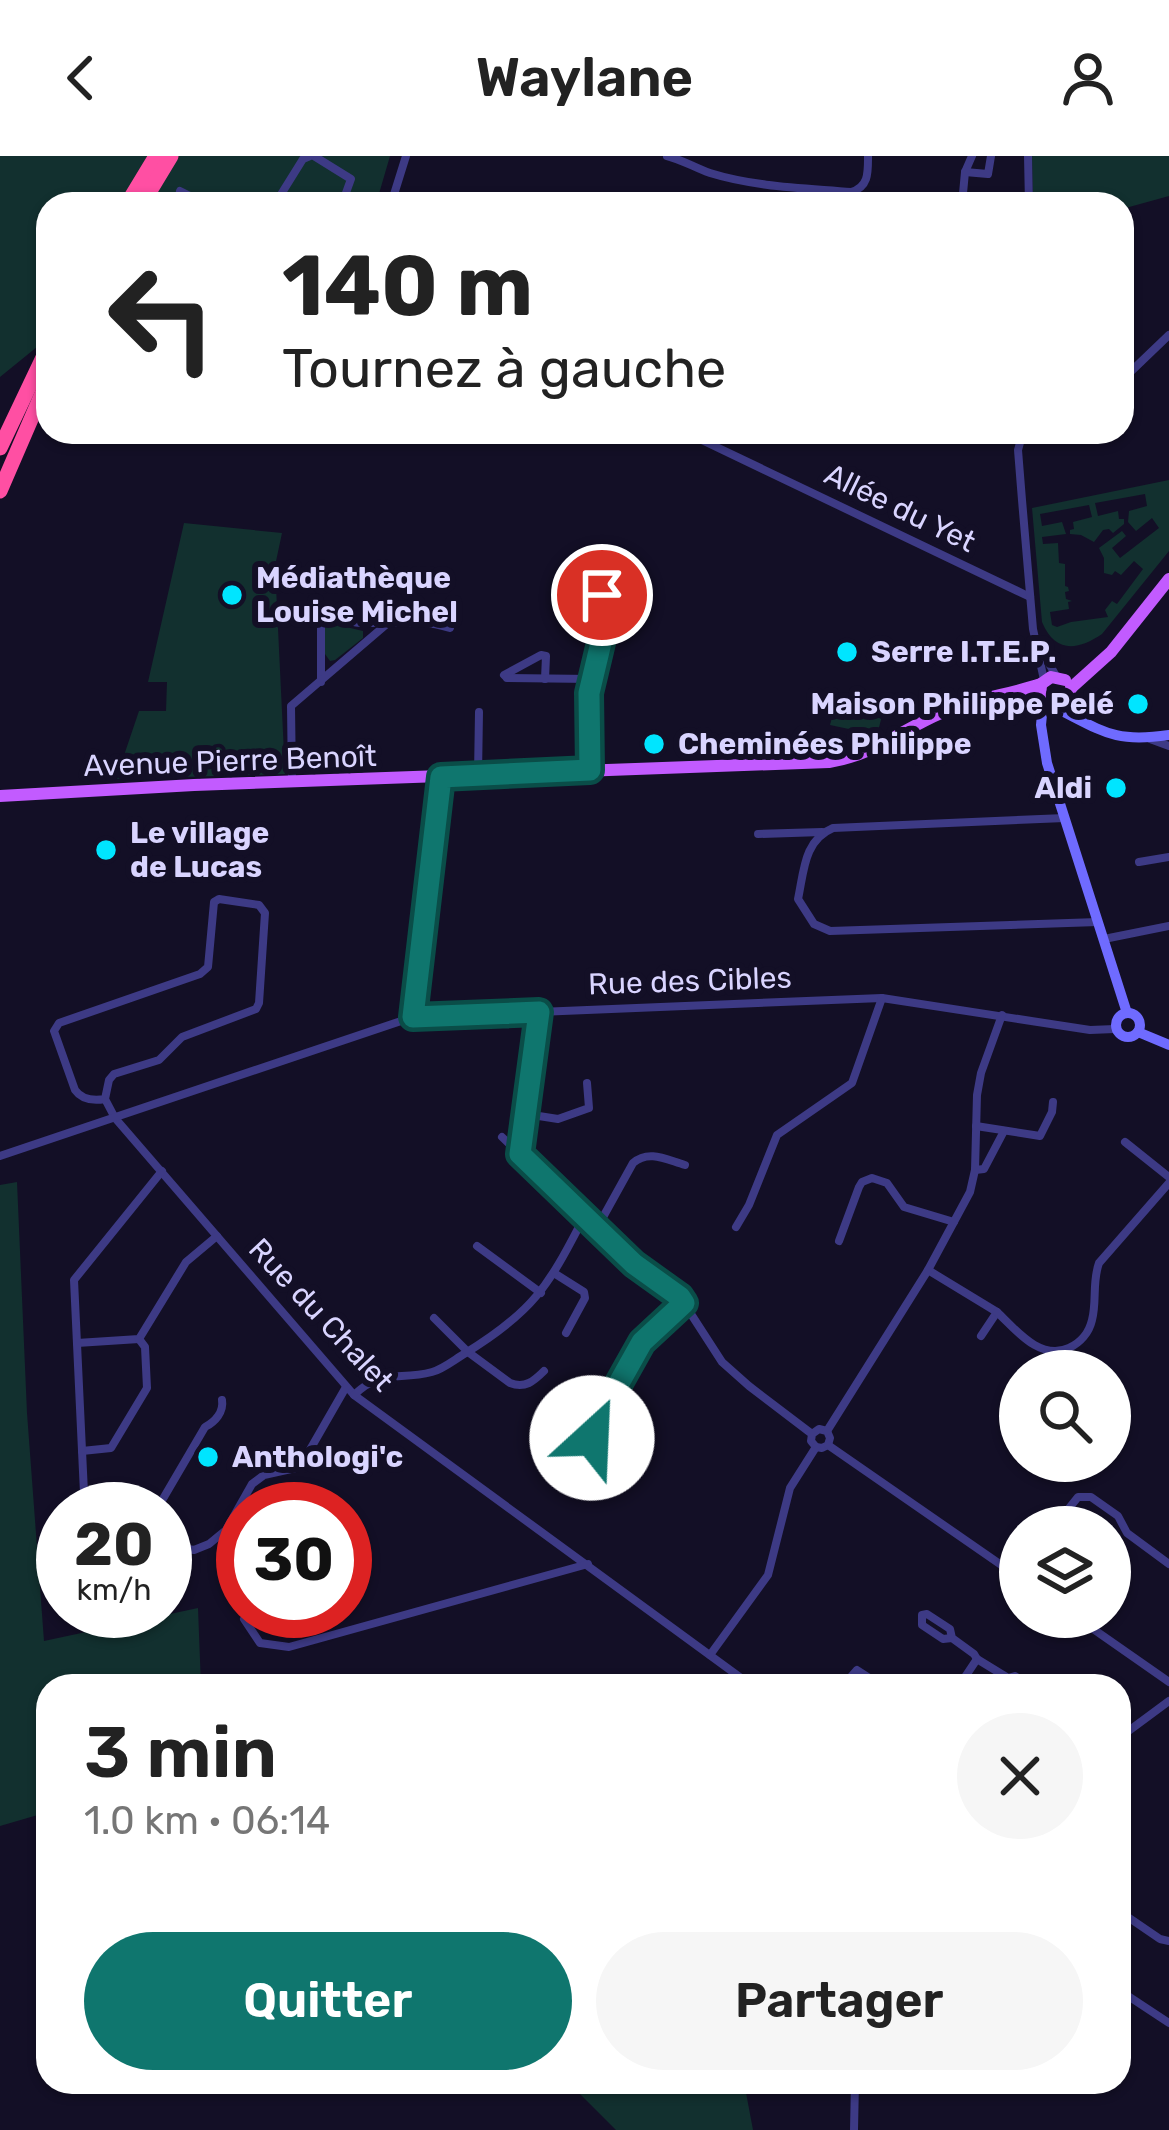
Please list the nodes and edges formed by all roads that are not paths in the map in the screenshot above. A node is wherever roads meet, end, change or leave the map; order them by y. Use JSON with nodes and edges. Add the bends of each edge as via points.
{"nodes":[{"id":1,"x":156,"y":156,"type":"edge"},
{"id":2,"x":171,"y":156,"type":"edge"},
{"id":3,"x":312,"y":156,"type":"edge"},
{"id":4,"x":406,"y":156,"type":"edge"},
{"id":5,"x":667,"y":156,"type":"edge"},
{"id":6,"x":868,"y":156,"type":"edge"},
{"id":7,"x":972,"y":156,"type":"edge"},
{"id":8,"x":992,"y":156,"type":"edge"},
{"id":9,"x":1028,"y":156,"type":"edge"},
{"id":10,"x":965,"y":172,"type":"junction"},
{"id":11,"x":134,"y":192,"type":"edge"},
{"id":12,"x":149,"y":192,"type":"edge"},
{"id":13,"x":282,"y":192,"type":"edge"},
{"id":14,"x":346,"y":192,"type":"edge"},
{"id":15,"x":395,"y":192,"type":"edge"},
{"id":16,"x":964,"y":192,"type":"edge"},
{"id":17,"x":1029,"y":192,"type":"edge"},
{"id":18,"x":1169,"y":335,"type":"edge"},
{"id":19,"x":1134,"y":369,"type":"edge"},
{"id":20,"x":36,"y":372,"type":"edge"},
{"id":21,"x":36,"y":408,"type":"edge"},
{"id":22,"x":710,"y":444,"type":"edge"},
{"id":23,"x":1021,"y":444,"type":"edge"},
{"id":24,"x":0,"y":448,"type":"edge"},
{"id":25,"x":0,"y":490,"type":"edge"},
{"id":26,"x":1169,"y":580,"type":"edge"},
{"id":27,"x":602,"y":595,"type":"dead end"},
{"id":28,"x":1030,"y":597,"type":"junction"},
{"id":29,"x":388,"y":623,"type":"junction"},
{"id":30,"x":450,"y":628,"type":"dead end"},
{"id":31,"x":545,"y":679,"type":"junction"},
{"id":32,"x":592,"y":679,"type":"junction"},
{"id":33,"x":321,"y":682,"type":"junction"},
{"id":34,"x":1058,"y":685,"type":"junction"},
{"id":35,"x":993,"y":697,"type":"junction"},
{"id":36,"x":1049,"y":706,"type":"junction"},
{"id":37,"x":479,"y":712,"type":"dead end"},
{"id":38,"x":1092,"y":727,"type":"junction"},
{"id":39,"x":1169,"y":735,"type":"edge"},
{"id":40,"x":1148,"y":738,"type":"junction"},
{"id":41,"x":1169,"y":746,"type":"edge"},
{"id":42,"x":590,"y":770,"type":"junction"},
{"id":43,"x":478,"y":775,"type":"junction"},
{"id":44,"x":441,"y":777,"type":"junction"},
{"id":45,"x":292,"y":783,"type":"junction"},
{"id":46,"x":0,"y":793,"type":"edge"},
{"id":47,"x":1065,"y":818,"type":"junction"},
{"id":48,"x":824,"y":832,"type":"junction"},
{"id":49,"x":758,"y":834,"type":"dead end"},
{"id":50,"x":1169,"y":857,"type":"edge"},
{"id":51,"x":1138,"y":862,"type":"dead end"},
{"id":52,"x":1098,"y":922,"type":"junction"},
{"id":53,"x":1169,"y":926,"type":"edge"},
{"id":54,"x":1104,"y":939,"type":"junction"},
{"id":55,"x":883,"y":998,"type":"junction"},
{"id":56,"x":539,"y":1012,"type":"junction"},
{"id":57,"x":1127,"y":1013,"type":"junction"},
{"id":58,"x":1002,"y":1016,"type":"junction"},
{"id":59,"x":413,"y":1017,"type":"junction"},
{"id":60,"x":1115,"y":1029,"type":"junction"},
{"id":61,"x":1138,"y":1032,"type":"junction"},
{"id":62,"x":1169,"y":1046,"type":"edge"},
{"id":63,"x":587,"y":1083,"type":"dead end"},
{"id":64,"x":105,"y":1099,"type":"junction"},
{"id":65,"x":1053,"y":1102,"type":"dead end"},
{"id":66,"x":526,"y":1114,"type":"junction"},
{"id":67,"x":115,"y":1118,"type":"junction"},
{"id":68,"x":976,"y":1126,"type":"junction"},
{"id":69,"x":1004,"y":1130,"type":"junction"},
{"id":70,"x":502,"y":1137,"type":"dead end"},
{"id":71,"x":1125,"y":1142,"type":"dead end"},
{"id":72,"x":520,"y":1154,"type":"junction"},
{"id":73,"x":0,"y":1156,"type":"edge"},
{"id":74,"x":685,"y":1165,"type":"dead end"},
{"id":75,"x":975,"y":1170,"type":"junction"},
{"id":76,"x":162,"y":1171,"type":"junction"},
{"id":77,"x":1169,"y":1180,"type":"edge"},
{"id":78,"x":584,"y":1216,"type":"junction"},
{"id":79,"x":954,"y":1222,"type":"junction"},
{"id":80,"x":736,"y":1226,"type":"dead end"},
{"id":81,"x":597,"y":1228,"type":"junction"},
{"id":82,"x":217,"y":1236,"type":"junction"},
{"id":83,"x":839,"y":1240,"type":"dead end"},
{"id":84,"x":478,"y":1246,"type":"dead end"},
{"id":85,"x":928,"y":1270,"type":"junction"},
{"id":86,"x":554,"y":1273,"type":"junction"},
{"id":87,"x":541,"y":1293,"type":"junction"},
{"id":88,"x":684,"y":1303,"type":"junction"},
{"id":89,"x":997,"y":1312,"type":"junction"},
{"id":90,"x":434,"y":1318,"type":"dead end"},
{"id":91,"x":566,"y":1333,"type":"dead end"},
{"id":92,"x":981,"y":1336,"type":"dead end"},
{"id":93,"x":140,"y":1339,"type":"junction"},
{"id":94,"x":77,"y":1343,"type":"junction"},
{"id":95,"x":468,"y":1352,"type":"junction"},
{"id":96,"x":544,"y":1371,"type":"dead end"},
{"id":97,"x":346,"y":1387,"type":"junction"},
{"id":98,"x":355,"y":1395,"type":"junction"},
{"id":99,"x":222,"y":1400,"type":"dead end"},
{"id":100,"x":605,"y":1406,"type":"junction"},
{"id":101,"x":827,"y":1431,"type":"junction"},
{"id":102,"x":812,"y":1434,"type":"junction"},
{"id":103,"x":828,"y":1445,"type":"junction"},
{"id":104,"x":816,"y":1447,"type":"junction"},
{"id":105,"x":82,"y":1451,"type":"junction"},
{"id":106,"x":85,"y":1482,"type":"edge"},
{"id":107,"x":173,"y":1482,"type":"edge"},
{"id":108,"x":1071,"y":1506,"type":"edge"},
{"id":109,"x":1104,"y":1506,"type":"edge"},
{"id":110,"x":1131,"y":1536,"type":"edge"},
{"id":111,"x":192,"y":1550,"type":"edge"},
{"id":112,"x":588,"y":1564,"type":"junction"},
{"id":113,"x":999,"y":1564,"type":"edge"},
{"id":114,"x":1169,"y":1564,"type":"edge"},
{"id":115,"x":372,"y":1624,"type":"edge"},
{"id":116,"x":257,"y":1638,"type":"edge"},
{"id":117,"x":321,"y":1638,"type":"edge"},
{"id":118,"x":952,"y":1638,"type":"dead end"},
{"id":119,"x":1106,"y":1638,"type":"edge"},
{"id":120,"x":710,"y":1655,"type":"junction"},
{"id":121,"x":976,"y":1659,"type":"junction"},
{"id":122,"x":736,"y":1674,"type":"edge"},
{"id":123,"x":967,"y":1674,"type":"edge"},
{"id":124,"x":998,"y":1674,"type":"edge"},
{"id":125,"x":1169,"y":1682,"type":"edge"},
{"id":126,"x":1169,"y":1701,"type":"edge"},
{"id":127,"x":1131,"y":1729,"type":"edge"},
{"id":128,"x":1131,"y":1919,"type":"edge"},
{"id":129,"x":1169,"y":1941,"type":"edge"},
{"id":130,"x":1131,"y":1998,"type":"edge"},
{"id":131,"x":1169,"y":2023,"type":"edge"},
{"id":132,"x":855,"y":2094,"type":"edge"},
{"id":133,"x":854,"y":2130,"type":"edge"}],
"edges":[{"from":1,"to":11,"type":"highway"},
{"from":2,"to":12,"type":"highway"},
{"from":3,"to":13,"type":"street"},
{"from":3,"to":14,"type":"street","via":[[351,179]]},
{"from":4,"to":15,"type":"street"},
{"from":5,"to":6,"type":"street","via":[[755,183],[851,192],[862,187]]},
{"from":7,"to":10,"type":"street"},
{"from":8,"to":10,"type":"street","via":[[988,174]]},
{"from":9,"to":17,"type":"street"},
{"from":10,"to":16,"type":"street"},
{"from":18,"to":19,"type":"street"},
{"from":20,"to":24,"type":"highway"},
{"from":21,"to":25,"type":"highway"},
{"from":22,"to":28,"type":"street","name":"Allée du Yet"},
{"from":23,"to":28,"type":"street"},
{"from":26,"to":34,"type":"main road","via":[[1082,680]]},
{"from":27,"to":32,"type":"street","via":[[605,626]]},
{"from":28,"to":34,"type":"street","via":[[1036,639]]},
{"from":29,"to":30,"type":"street"},
{"from":29,"to":33,"type":"street"},
{"from":29,"to":33,"type":"street","via":[[321,614]]},
{"from":31,"to":31,"type":"street","via":[[507,678],[504,675],[541,655]]},
{"from":31,"to":32,"type":"street"},
{"from":32,"to":42,"type":"street"},
{"from":33,"to":45,"type":"street","via":[[291,706]]},
{"from":34,"to":35,"type":"main road","name":"Avenue Pierre Benoît"},
{"from":34,"to":36,"type":"main road"},
{"from":34,"to":36,"type":"main road","via":[[1039,694]]},
{"from":34,"to":38,"type":"street"},
{"from":35,"to":36,"type":"main road","name":"Avenue Pierre Benoît"},
{"from":35,"to":42,"type":"main road","name":"Avenue Pierre Benoît","via":[[935,715],[854,758]]},
{"from":36,"to":38,"type":"street"},
{"from":36,"to":47,"type":"street","via":[[1041,725]]},
{"from":37,"to":43,"type":"street"},
{"from":38,"to":40,"type":"street"},
{"from":39,"to":40,"type":"street"},
{"from":40,"to":41,"type":"street"},
{"from":42,"to":43,"type":"main road","name":"Avenue Pierre Benoît"},
{"from":43,"to":44,"type":"main road","name":"Avenue Pierre Benoît"},
{"from":44,"to":45,"type":"main road","name":"Avenue Pierre Benoît"},
{"from":44,"to":59,"type":"street"},
{"from":45,"to":46,"type":"main road","name":"Avenue Pierre Benoît"},
{"from":47,"to":48,"type":"street"},
{"from":47,"to":52,"type":"street"},
{"from":48,"to":49,"type":"street"},
{"from":48,"to":52,"type":"street","via":[[808,854],[798,899],[814,924],[830,931]]},
{"from":50,"to":51,"type":"street"},
{"from":52,"to":54,"type":"street"},
{"from":53,"to":54,"type":"street"},
{"from":54,"to":57,"type":"street"},
{"from":55,"to":56,"type":"street","name":"Rue des Cibles"},
{"from":55,"to":58,"type":"street","name":"Rue des Cibles"},
{"from":55,"to":80,"type":"street","via":[[852,1083],[777,1135]]},
{"from":56,"to":59,"type":"street","name":"Rue des Cibles"},
{"from":56,"to":66,"type":"street"},
{"from":57,"to":60,"type":"street"},
{"from":57,"to":61,"type":"street","via":[[1138,1019]]},
{"from":58,"to":60,"type":"street","name":"Rue des Cibles"},
{"from":58,"to":68,"type":"street","via":[[981,1073]]},
{"from":59,"to":67,"type":"street","name":"Rue des Cibles"},
{"from":60,"to":61,"type":"street","via":[[1125,1038]]},
{"from":61,"to":62,"type":"street"},
{"from":63,"to":66,"type":"street","via":[[589,1108],[558,1119]]},
{"from":64,"to":64,"type":"street","via":[[75,1090],[54,1031],[59,1023],[200,974],[208,967],[214,902],[259,905],[265,913],[256,1010],[182,1036],[159,1060],[114,1074]]},
{"from":64,"to":67,"type":"street","name":"Rue du Chalet"},
{"from":65,"to":69,"type":"street","via":[[1040,1136]]},
{"from":66,"to":72,"type":"street"},
{"from":67,"to":73,"type":"street","name":"Rue des Cibles"},
{"from":67,"to":76,"type":"street","name":"Rue du Chalet"},
{"from":68,"to":69,"type":"street"},
{"from":68,"to":75,"type":"street"},
{"from":69,"to":75,"type":"street","via":[[984,1169]]},
{"from":70,"to":72,"type":"street"},
{"from":71,"to":77,"type":"street"},
{"from":72,"to":78,"type":"street"},
{"from":74,"to":81,"type":"street","via":[[640,1157]]},
{"from":75,"to":79,"type":"street"},
{"from":76,"to":82,"type":"street","name":"Rue du Chalet"},
{"from":76,"to":94,"type":"street","via":[[74,1280]]},
{"from":77,"to":89,"type":"street","via":[[1099,1263],[1092,1320],[1080,1343],[1058,1353],[1034,1347]]},
{"from":78,"to":81,"type":"street"},
{"from":78,"to":86,"type":"street"},
{"from":79,"to":83,"type":"street","via":[[904,1207],[872,1178],[859,1187]]},
{"from":79,"to":85,"type":"street"},
{"from":81,"to":88,"type":"street"},
{"from":82,"to":93,"type":"street","via":[[186,1262]]},
{"from":82,"to":97,"type":"street","name":"Rue du Chalet"},
{"from":84,"to":87,"type":"street"},
{"from":85,"to":89,"type":"street"},
{"from":85,"to":101,"type":"street"},
{"from":86,"to":87,"type":"street"},
{"from":86,"to":91,"type":"street","via":[[584,1292]]},
{"from":87,"to":95,"type":"street"},
{"from":88,"to":100,"type":"street","via":[[642,1342]]},
{"from":88,"to":102,"type":"street","via":[[722,1362]]},
{"from":89,"to":92,"type":"street"},
{"from":90,"to":95,"type":"street"},
{"from":93,"to":94,"type":"street"},
{"from":93,"to":105,"type":"street","via":[[147,1388],[111,1448]]},
{"from":94,"to":105,"type":"street"},
{"from":95,"to":96,"type":"street","via":[[516,1385]]},
{"from":95,"to":98,"type":"street","via":[[436,1372],[370,1380]]},
{"from":97,"to":98,"type":"street","name":"Rue du Chalet"},
{"from":97,"to":111,"type":"street","via":[[300,1467],[252,1484],[226,1530]]},
{"from":98,"to":112,"type":"street","name":"Rue du Chalet"},
{"from":99,"to":107,"type":"street"},
{"from":100,"to":100,"type":"street","via":[[623,1436],[617,1453],[592,1438]]},
{"from":101,"to":102,"type":"street"},
{"from":101,"to":103,"type":"street"},
{"from":102,"to":104,"type":"street"},
{"from":103,"to":104,"type":"street"},
{"from":103,"to":113,"type":"street"},
{"from":104,"to":120,"type":"street","via":[[790,1488],[768,1575]]},
{"from":105,"to":106,"type":"street"},
{"from":108,"to":109,"type":"street","via":[[1078,1497]]},
{"from":110,"to":114,"type":"street"},
{"from":112,"to":115,"type":"street"},
{"from":112,"to":120,"type":"street","name":"Rue du Chalet"},
{"from":116,"to":117,"type":"street","via":[[289,1647]]},
{"from":118,"to":121,"type":"street"},
{"from":119,"to":125,"type":"street"},
{"from":120,"to":122,"type":"street","name":"Rue du Chalet"},
{"from":121,"to":123,"type":"street"},
{"from":121,"to":124,"type":"street"},
{"from":126,"to":127,"type":"street"},
{"from":128,"to":129,"type":"street"},
{"from":130,"to":131,"type":"street"},
{"from":132,"to":133,"type":"street"}]}
